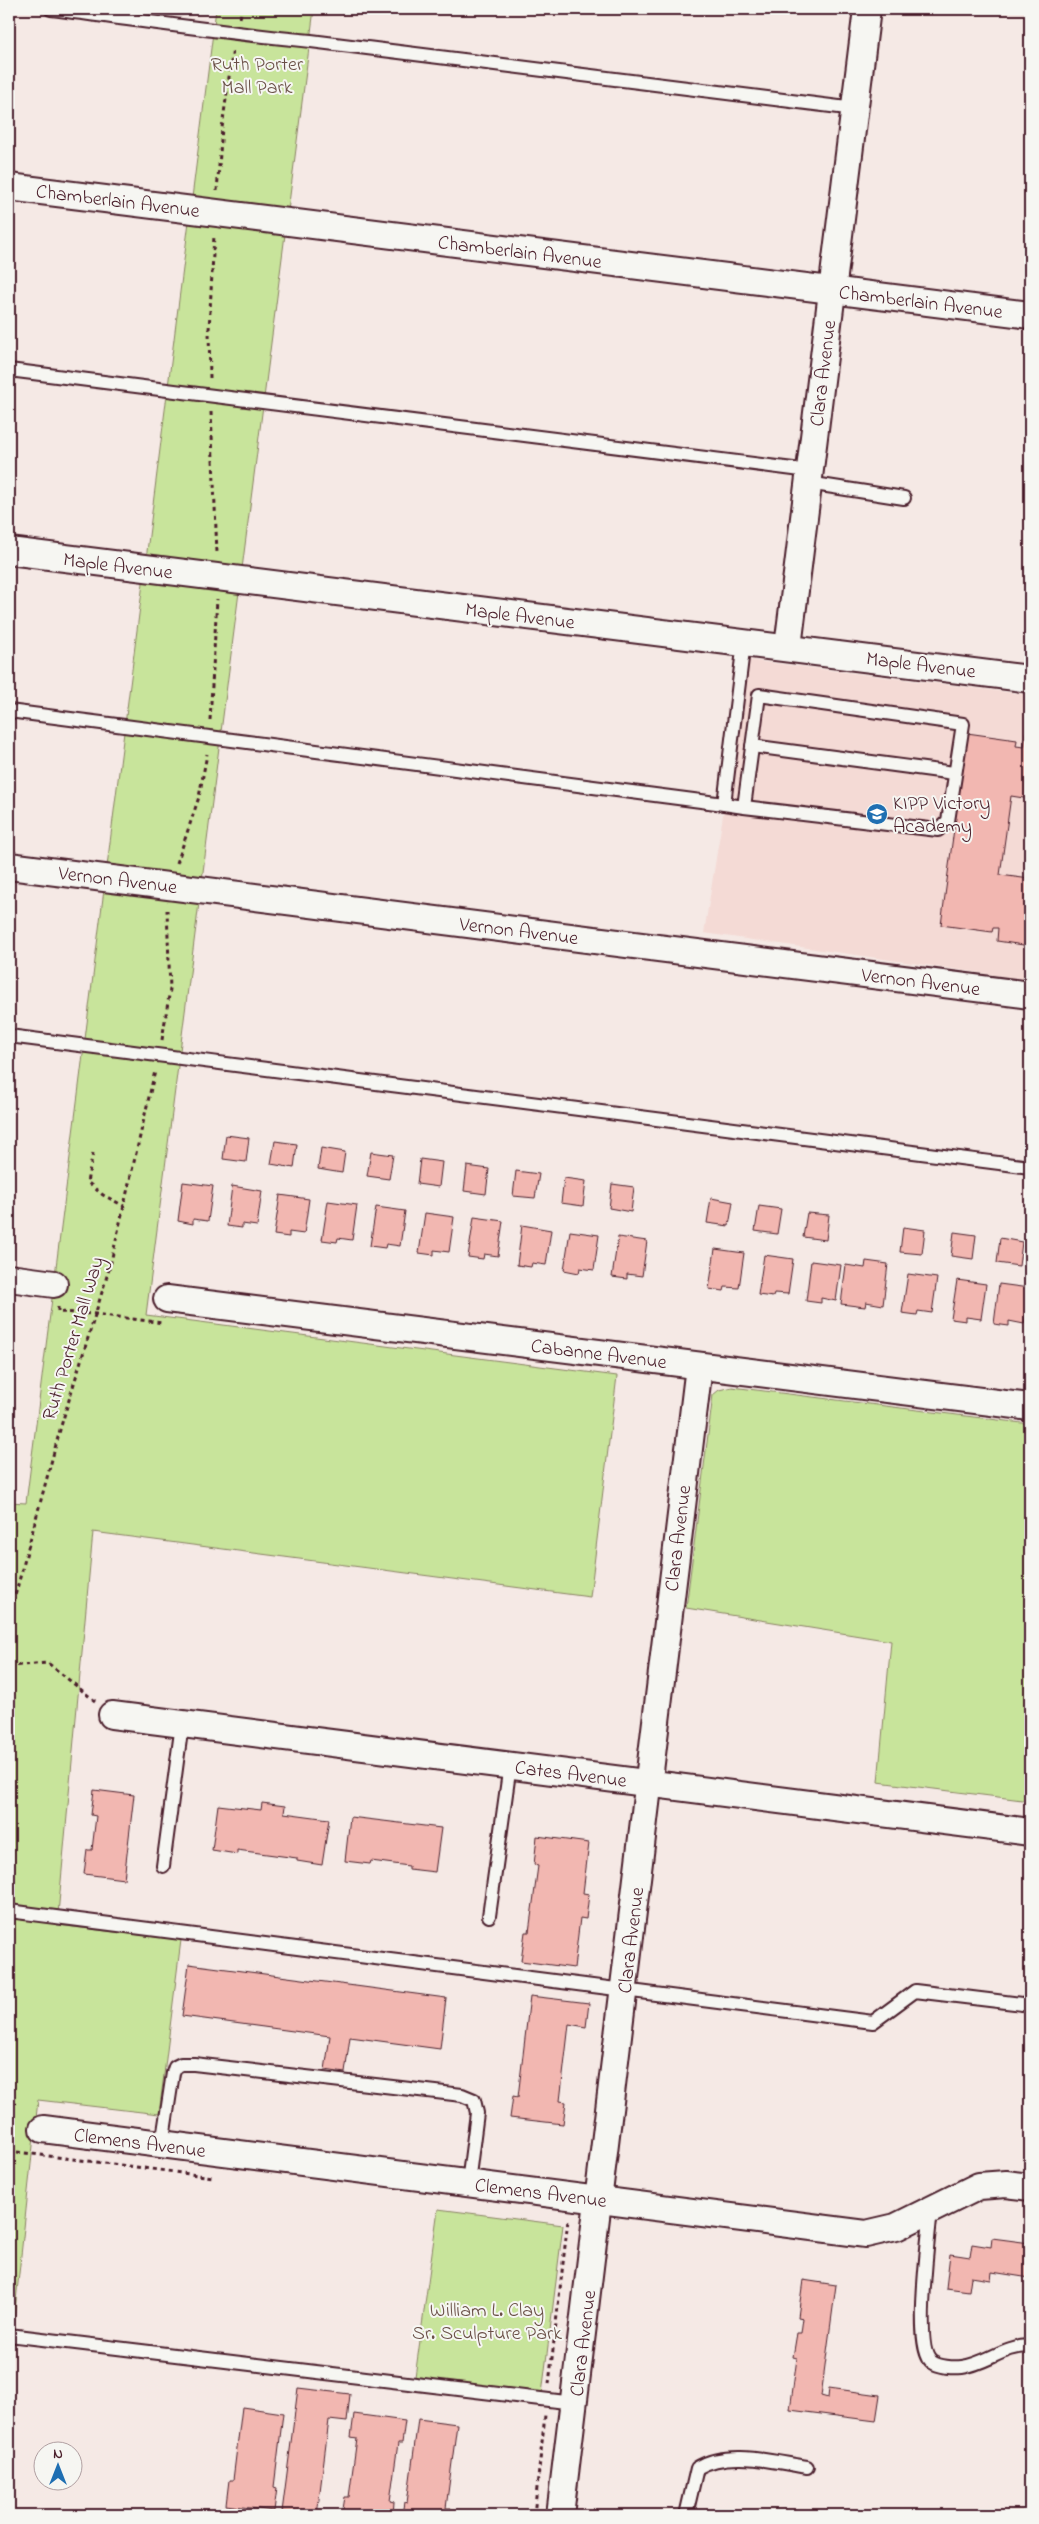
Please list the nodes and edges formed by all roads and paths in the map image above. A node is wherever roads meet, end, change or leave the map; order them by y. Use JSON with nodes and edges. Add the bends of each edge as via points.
{"nodes":[{"id":1,"x":51,"y":9,"type":"edge"},
{"id":2,"x":242,"y":9,"type":"edge"},
{"id":3,"x":867,"y":9,"type":"edge"},
{"id":4,"x":236,"y":34,"type":"junction"},
{"id":5,"x":855,"y":109,"type":"junction"},
{"id":6,"x":9,"y":187,"type":"edge"},
{"id":7,"x":216,"y":199,"type":"dead end"},
{"id":8,"x":832,"y":290,"type":"junction"},
{"id":9,"x":1030,"y":315,"type":"edge"},
{"id":10,"x":9,"y":370,"type":"edge"},
{"id":11,"x":809,"y":477,"type":"junction"},
{"id":12,"x":904,"y":498,"type":"dead end"},
{"id":13,"x":9,"y":551,"type":"edge"},
{"id":14,"x":744,"y":642,"type":"junction"},
{"id":15,"x":788,"y":647,"type":"junction"},
{"id":16,"x":1030,"y":678,"type":"edge"},
{"id":17,"x":9,"y":711,"type":"edge"},
{"id":18,"x":752,"y":746,"type":"junction"},
{"id":19,"x":954,"y":773,"type":"junction"},
{"id":20,"x":724,"y":804,"type":"junction"},
{"id":21,"x":744,"y":806,"type":"junction"},
{"id":22,"x":9,"y":866,"type":"edge"},
{"id":23,"x":167,"y":907,"type":"dead end"},
{"id":24,"x":1030,"y":994,"type":"edge"},
{"id":25,"x":9,"y":1036,"type":"edge"},
{"id":26,"x":162,"y":1042,"type":"dead end"},
{"id":27,"x":157,"y":1064,"type":"dead end"},
{"id":28,"x":93,"y":1153,"type":"dead end"},
{"id":29,"x":1030,"y":1166,"type":"edge"},
{"id":30,"x":124,"y":1206,"type":"junction"},
{"id":31,"x":9,"y":1278,"type":"edge"},
{"id":32,"x":54,"y":1284,"type":"joint"},
{"id":33,"x":167,"y":1299,"type":"joint"},
{"id":34,"x":96,"y":1314,"type":"junction"},
{"id":35,"x":699,"y":1366,"type":"junction"},
{"id":36,"x":1030,"y":1407,"type":"edge"},
{"id":37,"x":9,"y":1618,"type":"edge"},
{"id":38,"x":9,"y":1666,"type":"edge"},
{"id":39,"x":112,"y":1716,"type":"joint"},
{"id":40,"x":182,"y":1724,"type":"junction"},
{"id":41,"x":510,"y":1765,"type":"junction"},
{"id":42,"x":650,"y":1782,"type":"junction"},
{"id":43,"x":1030,"y":1832,"type":"edge"},
{"id":44,"x":163,"y":1866,"type":"dead end"},
{"id":45,"x":9,"y":1911,"type":"edge"},
{"id":46,"x":488,"y":1916,"type":"dead end"},
{"id":47,"x":623,"y":1991,"type":"junction"},
{"id":48,"x":1030,"y":2005,"type":"edge"},
{"id":49,"x":15,"y":2099,"type":"dead end"},
{"id":50,"x":9,"y":2111,"type":"edge"},
{"id":51,"x":43,"y":2129,"type":"dead end"},
{"id":52,"x":162,"y":2144,"type":"junction"},
{"id":53,"x":9,"y":2151,"type":"edge"},
{"id":54,"x":222,"y":2178,"type":"dead end"},
{"id":55,"x":468,"y":2183,"type":"junction"},
{"id":56,"x":1030,"y":2187,"type":"edge"},
{"id":57,"x":599,"y":2200,"type":"junction"},
{"id":58,"x":931,"y":2209,"type":"junction"},
{"id":59,"x":559,"y":2219,"type":"dead end"},
{"id":60,"x":9,"y":2335,"type":"edge"},
{"id":61,"x":1030,"y":2346,"type":"edge"},
{"id":62,"x":547,"y":2400,"type":"junction"},
{"id":63,"x":574,"y":2403,"type":"junction"},
{"id":64,"x":807,"y":2467,"type":"dead end"},
{"id":65,"x":534,"y":2515,"type":"edge"},
{"id":66,"x":560,"y":2515,"type":"edge"},
{"id":67,"x":686,"y":2515,"type":"edge"}],
"edges":[{"from":1,"to":4,"type":"lane"},
{"from":2,"to":4,"type":"path"},
{"from":3,"to":5,"type":"street","name":"Clara Avenue"},
{"from":4,"to":5,"type":"lane"},
{"from":4,"to":7,"type":"path","via":[[222,128]]},
{"from":5,"to":8,"type":"street","name":"Clara Avenue"},
{"from":6,"to":8,"type":"street","name":"Chamberlain Avenue"},
{"from":8,"to":9,"type":"street","name":"Chamberlain Avenue"},
{"from":8,"to":11,"type":"street","name":"Clara Avenue"},
{"from":10,"to":11,"type":"lane"},
{"from":11,"to":12,"type":"lane"},
{"from":11,"to":15,"type":"street","name":"Clara Avenue"},
{"from":13,"to":14,"type":"street","name":"Maple Avenue"},
{"from":14,"to":15,"type":"street","name":"Maple Avenue"},
{"from":14,"to":20,"type":"lane"},
{"from":15,"to":16,"type":"street","name":"Maple Avenue"},
{"from":17,"to":20,"type":"lane"},
{"from":18,"to":19,"type":"lane"},
{"from":18,"to":19,"type":"lane","via":[[759,695],[963,724]]},
{"from":18,"to":21,"type":"lane"},
{"from":19,"to":21,"type":"lane","via":[[948,821],[938,830]]},
{"from":20,"to":21,"type":"lane"},
{"from":22,"to":24,"type":"street","name":"Vernon Avenue"},
{"from":23,"to":26,"type":"path","via":[[170,989]]},
{"from":25,"to":29,"type":"lane"},
{"from":27,"to":30,"type":"path","name":"Ruth Porter Mall Way"},
{"from":28,"to":30,"type":"path","via":[[87,1182]]},
{"from":30,"to":34,"type":"path","name":"Ruth Porter Mall Way"},
{"from":31,"to":32,"type":"street"},
{"from":32,"to":34,"type":"path","via":[[58,1312]]},
{"from":33,"to":34,"type":"path","via":[[163,1324]]},
{"from":33,"to":35,"type":"street","name":"Cabanne Avenue"},
{"from":34,"to":37,"type":"path","name":"Ruth Porter Mall Way"},
{"from":35,"to":36,"type":"street","name":"Cabanne Avenue"},
{"from":35,"to":42,"type":"street","name":"Clara Avenue","via":[[666,1624]]},
{"from":38,"to":39,"type":"path","via":[[48,1663]]},
{"from":39,"to":40,"type":"street","name":"Cates Avenue"},
{"from":40,"to":41,"type":"street","name":"Cates Avenue"},
{"from":40,"to":44,"type":"lane"},
{"from":41,"to":42,"type":"street","name":"Cates Avenue"},
{"from":41,"to":46,"type":"lane"},
{"from":42,"to":43,"type":"street","name":"Cates Avenue"},
{"from":42,"to":47,"type":"street","name":"Clara Avenue"},
{"from":45,"to":47,"type":"lane"},
{"from":47,"to":48,"type":"lane","via":[[873,2022],[915,1991]]},
{"from":47,"to":57,"type":"street","name":"Clara Avenue"},
{"from":49,"to":50,"type":"path","via":[[14,2107]]},
{"from":51,"to":52,"type":"street","name":"Clemens Avenue"},
{"from":52,"to":55,"type":"street","name":"Clemens Avenue"},
{"from":52,"to":55,"type":"lane","via":[[173,2073],[181,2064],[462,2095],[474,2100],[477,2113]]},
{"from":53,"to":54,"type":"path"},
{"from":55,"to":57,"type":"street","name":"Clemens Avenue"},
{"from":56,"to":58,"type":"street","name":"Clemens Avenue","via":[[1006,2184],[979,2186]]},
{"from":57,"to":58,"type":"street","name":"Clemens Avenue","via":[[866,2234],[896,2228]]},
{"from":57,"to":63,"type":"street","name":"Clara Avenue"},
{"from":58,"to":61,"type":"lane","via":[[921,2330],[926,2355],[932,2362],[961,2367],[1009,2349]]},
{"from":59,"to":62,"type":"path","via":[[568,2220]]},
{"from":60,"to":62,"type":"lane"},
{"from":62,"to":63,"type":"lane"},
{"from":62,"to":65,"type":"path"},
{"from":63,"to":66,"type":"street","name":"Clara Avenue"},
{"from":64,"to":67,"type":"lane","via":[[742,2458],[709,2460],[697,2468]]}]}
